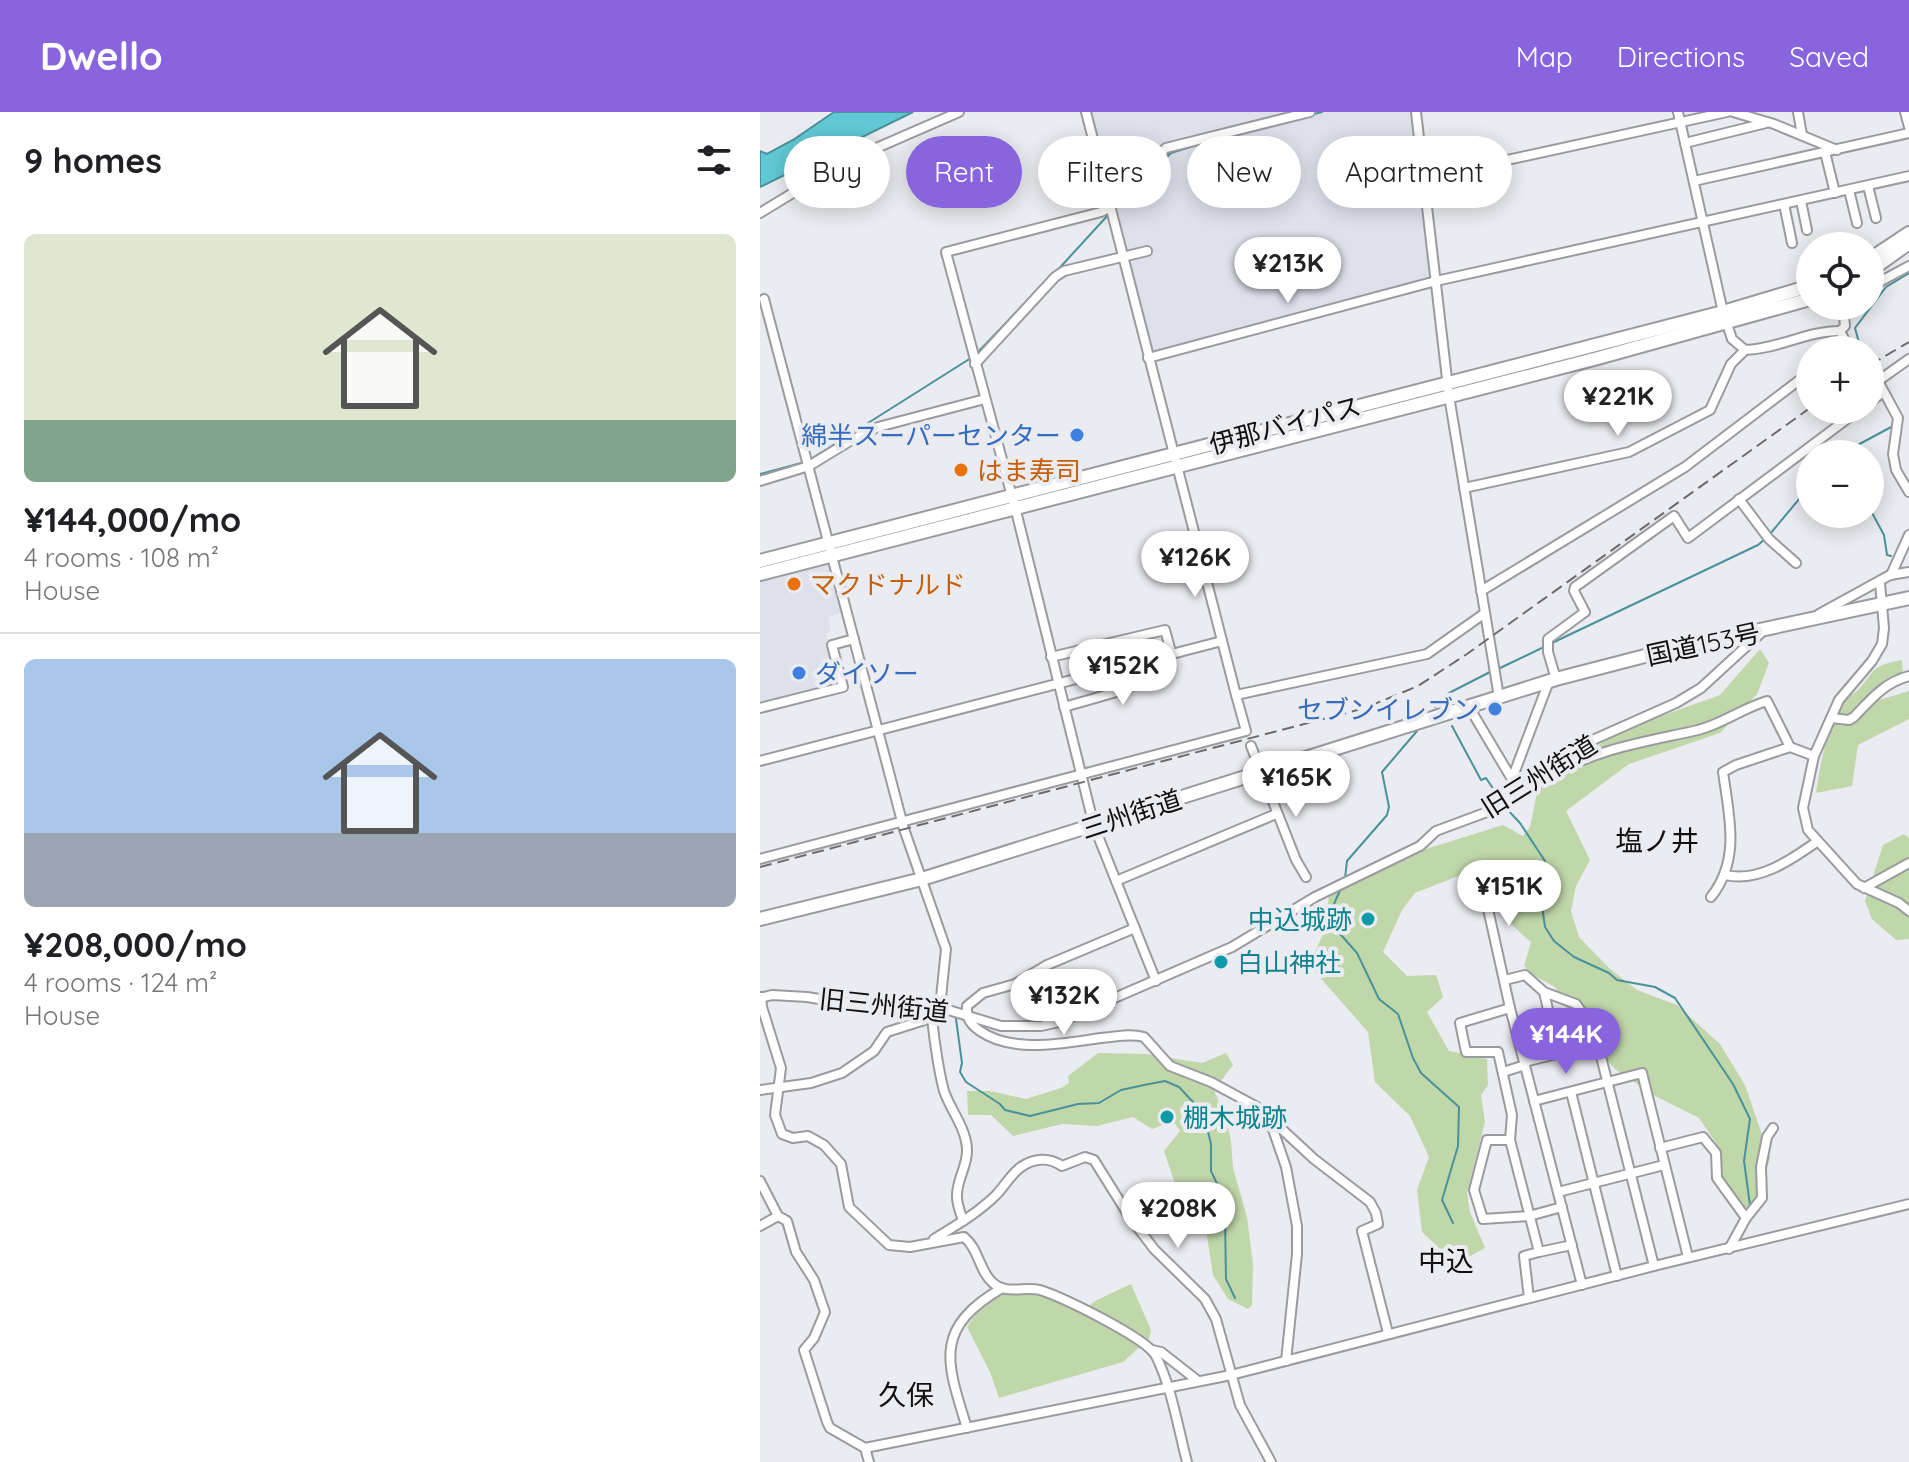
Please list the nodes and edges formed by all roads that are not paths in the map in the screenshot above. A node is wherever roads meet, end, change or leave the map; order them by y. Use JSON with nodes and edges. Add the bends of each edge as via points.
{"nodes":[{"id":1,"x":959,"y":112,"type":"edge"},
{"id":2,"x":1086,"y":112,"type":"edge"},
{"id":3,"x":1310,"y":112,"type":"edge"},
{"id":4,"x":1416,"y":112,"type":"edge"},
{"id":5,"x":1727,"y":112,"type":"edge"},
{"id":6,"x":1733,"y":112,"type":"edge"},
{"id":7,"x":1798,"y":112,"type":"edge"},
{"id":8,"x":1905,"y":112,"type":"edge"},
{"id":9,"x":1679,"y":117,"type":"edge"},
{"id":10,"x":1767,"y":122,"type":"junction"},
{"id":11,"x":1909,"y":127,"type":"edge"},
{"id":12,"x":1909,"y":133,"type":"edge"},
{"id":13,"x":1802,"y":135,"type":"junction"},
{"id":14,"x":1419,"y":136,"type":"edge"},
{"id":15,"x":1685,"y":143,"type":"junction"},
{"id":16,"x":1837,"y":150,"type":"junction"},
{"id":17,"x":1825,"y":152,"type":"junction"},
{"id":18,"x":1512,"y":157,"type":"edge"},
{"id":19,"x":1909,"y":176,"type":"edge"},
{"id":20,"x":1694,"y":181,"type":"junction"},
{"id":21,"x":1868,"y":186,"type":"junction"},
{"id":22,"x":1849,"y":190,"type":"junction"},
{"id":23,"x":1835,"y":193,"type":"junction"},
{"id":24,"x":1801,"y":201,"type":"junction"},
{"id":25,"x":1784,"y":204,"type":"junction"},
{"id":26,"x":1428,"y":208,"type":"edge"},
{"id":27,"x":1110,"y":211,"type":"junction"},
{"id":28,"x":760,"y":213,"type":"edge"},
{"id":29,"x":1876,"y":218,"type":"dead end"},
{"id":30,"x":1704,"y":222,"type":"junction"},
{"id":31,"x":1857,"y":223,"type":"dead end"},
{"id":32,"x":1807,"y":230,"type":"dead end"},
{"id":33,"x":1909,"y":233,"type":"edge"},
{"id":34,"x":1792,"y":243,"type":"dead end"},
{"id":35,"x":1909,"y":243,"type":"edge"},
{"id":36,"x":1884,"y":250,"type":"edge"},
{"id":37,"x":1147,"y":251,"type":"dead end"},
{"id":38,"x":1122,"y":257,"type":"junction"},
{"id":39,"x":1884,"y":261,"type":"edge"},
{"id":40,"x":1909,"y":266,"type":"edge"},
{"id":41,"x":1884,"y":279,"type":"edge"},
{"id":42,"x":1436,"y":281,"type":"junction"},
{"id":43,"x":1796,"y":291,"type":"edge"},
{"id":44,"x":764,"y":299,"type":"dead end"},
{"id":45,"x":1796,"y":302,"type":"edge"},
{"id":46,"x":1725,"y":317,"type":"junction"},
{"id":47,"x":1844,"y":320,"type":"edge"},
{"id":48,"x":1840,"y":331,"type":"junction"},
{"id":49,"x":1842,"y":336,"type":"edge"},
{"id":50,"x":1745,"y":350,"type":"junction"},
{"id":51,"x":1148,"y":358,"type":"junction"},
{"id":52,"x":974,"y":359,"type":"junction"},
{"id":53,"x":1909,"y":359,"type":"edge"},
{"id":54,"x":1884,"y":374,"type":"edge"},
{"id":55,"x":1796,"y":383,"type":"edge"},
{"id":56,"x":1448,"y":390,"type":"junction"},
{"id":57,"x":1884,"y":397,"type":"edge"},
{"id":58,"x":985,"y":399,"type":"junction"},
{"id":59,"x":1840,"y":424,"type":"edge"},
{"id":60,"x":1175,"y":460,"type":"junction"},
{"id":61,"x":808,"y":462,"type":"junction"},
{"id":62,"x":760,"y":481,"type":"edge"},
{"id":63,"x":1464,"y":488,"type":"junction"},
{"id":64,"x":1909,"y":492,"type":"edge"},
{"id":65,"x":1739,"y":499,"type":"junction"},
{"id":66,"x":1013,"y":501,"type":"junction"},
{"id":67,"x":1909,"y":535,"type":"edge"},
{"id":68,"x":830,"y":550,"type":"junction"},
{"id":69,"x":760,"y":561,"type":"edge"},
{"id":70,"x":1796,"y":563,"type":"dead end"},
{"id":71,"x":1909,"y":572,"type":"edge"},
{"id":72,"x":760,"y":574,"type":"edge"},
{"id":73,"x":1890,"y":575,"type":"junction"},
{"id":74,"x":1880,"y":583,"type":"junction"},
{"id":75,"x":1481,"y":591,"type":"junction"},
{"id":76,"x":1909,"y":598,"type":"edge"},
{"id":77,"x":1882,"y":605,"type":"junction"},
{"id":78,"x":1485,"y":613,"type":"junction"},
{"id":79,"x":1813,"y":620,"type":"junction"},
{"id":80,"x":1763,"y":631,"type":"junction"},
{"id":81,"x":854,"y":639,"type":"junction"},
{"id":82,"x":1222,"y":641,"type":"junction"},
{"id":83,"x":1088,"y":650,"type":"junction"},
{"id":84,"x":1171,"y":652,"type":"junction"},
{"id":85,"x":1051,"y":657,"type":"junction"},
{"id":86,"x":1121,"y":666,"type":"junction"},
{"id":87,"x":1094,"y":673,"type":"junction"},
{"id":88,"x":1909,"y":676,"type":"edge"},
{"id":89,"x":1553,"y":680,"type":"junction"},
{"id":90,"x":1058,"y":683,"type":"junction"},
{"id":91,"x":1236,"y":695,"type":"junction"},
{"id":92,"x":1499,"y":697,"type":"junction"},
{"id":93,"x":1064,"y":707,"type":"junction"},
{"id":94,"x":1469,"y":707,"type":"junction"},
{"id":95,"x":760,"y":708,"type":"edge"},
{"id":96,"x":1831,"y":718,"type":"junction"},
{"id":97,"x":878,"y":730,"type":"junction"},
{"id":98,"x":1251,"y":746,"type":"dead end"},
{"id":99,"x":1790,"y":747,"type":"junction"},
{"id":100,"x":1814,"y":756,"type":"junction"},
{"id":101,"x":760,"y":761,"type":"edge"},
{"id":102,"x":1261,"y":772,"type":"junction"},
{"id":103,"x":1082,"y":774,"type":"junction"},
{"id":104,"x":1512,"y":779,"type":"junction"},
{"id":105,"x":1519,"y":791,"type":"junction"},
{"id":106,"x":1276,"y":814,"type":"junction"},
{"id":107,"x":902,"y":821,"type":"junction"},
{"id":108,"x":1094,"y":826,"type":"junction"},
{"id":109,"x":1818,"y":841,"type":"junction"},
{"id":110,"x":760,"y":859,"type":"edge"},
{"id":111,"x":1909,"y":863,"type":"edge"},
{"id":112,"x":1725,"y":875,"type":"junction"},
{"id":113,"x":1306,"y":877,"type":"dead end"},
{"id":114,"x":922,"y":879,"type":"junction"},
{"id":115,"x":1116,"y":881,"type":"junction"},
{"id":116,"x":1482,"y":882,"type":"dead end"},
{"id":117,"x":1864,"y":888,"type":"junction"},
{"id":118,"x":1711,"y":897,"type":"dead end"},
{"id":119,"x":1909,"y":911,"type":"edge"},
{"id":120,"x":760,"y":919,"type":"edge"},
{"id":121,"x":1135,"y":928,"type":"junction"},
{"id":122,"x":1505,"y":980,"type":"junction"},
{"id":123,"x":1156,"y":981,"type":"junction"},
{"id":124,"x":1544,"y":992,"type":"junction"},
{"id":125,"x":761,"y":997,"type":"edge"},
{"id":126,"x":936,"y":1006,"type":"junction"},
{"id":127,"x":1510,"y":1008,"type":"junction"},
{"id":128,"x":966,"y":1015,"type":"junction"},
{"id":129,"x":931,"y":1018,"type":"junction"},
{"id":130,"x":1597,"y":1044,"type":"junction"},
{"id":131,"x":1558,"y":1053,"type":"junction"},
{"id":132,"x":1525,"y":1063,"type":"junction"},
{"id":133,"x":1503,"y":1072,"type":"junction"},
{"id":134,"x":1606,"y":1082,"type":"junction"},
{"id":135,"x":780,"y":1088,"type":"junction"},
{"id":136,"x":760,"y":1090,"type":"edge"},
{"id":137,"x":1571,"y":1092,"type":"junction"},
{"id":138,"x":1534,"y":1101,"type":"junction"},
{"id":139,"x":1268,"y":1117,"type":"junction"},
{"id":140,"x":1773,"y":1128,"type":"dead end"},
{"id":141,"x":1510,"y":1140,"type":"junction"},
{"id":142,"x":1660,"y":1148,"type":"junction"},
{"id":143,"x":1664,"y":1165,"type":"junction"},
{"id":144,"x":1629,"y":1173,"type":"junction"},
{"id":145,"x":760,"y":1181,"type":"edge"},
{"id":146,"x":1593,"y":1183,"type":"junction"},
{"id":147,"x":1558,"y":1192,"type":"junction"},
{"id":148,"x":1909,"y":1204,"type":"edge"},
{"id":149,"x":1562,"y":1207,"type":"junction"},
{"id":150,"x":778,"y":1216,"type":"junction"},
{"id":151,"x":1529,"y":1216,"type":"junction"},
{"id":152,"x":1746,"y":1218,"type":"junction"},
{"id":153,"x":963,"y":1221,"type":"junction"},
{"id":154,"x":760,"y":1226,"type":"edge"},
{"id":155,"x":930,"y":1241,"type":"junction"},
{"id":156,"x":1572,"y":1245,"type":"junction"},
{"id":157,"x":1729,"y":1249,"type":"junction"},
{"id":158,"x":1539,"y":1252,"type":"junction"},
{"id":159,"x":1688,"y":1257,"type":"junction"},
{"id":160,"x":1654,"y":1266,"type":"junction"},
{"id":161,"x":1617,"y":1276,"type":"junction"},
{"id":162,"x":1582,"y":1285,"type":"junction"},
{"id":163,"x":1002,"y":1288,"type":"junction"},
{"id":164,"x":1529,"y":1298,"type":"junction"},
{"id":165,"x":1388,"y":1333,"type":"junction"},
{"id":166,"x":1151,"y":1350,"type":"junction"},
{"id":167,"x":1286,"y":1361,"type":"junction"},
{"id":168,"x":1231,"y":1375,"type":"junction"},
{"id":169,"x":1198,"y":1381,"type":"junction"},
{"id":170,"x":1167,"y":1388,"type":"junction"},
{"id":171,"x":967,"y":1428,"type":"junction"},
{"id":172,"x":865,"y":1448,"type":"junction"},
{"id":173,"x":869,"y":1462,"type":"edge"},
{"id":174,"x":1187,"y":1462,"type":"edge"},
{"id":175,"x":1271,"y":1462,"type":"edge"}],
"edges":[{"from":1,"to":28,"type":"street","via":[[842,163]]},
{"from":2,"to":27,"type":"street"},
{"from":3,"to":27,"type":"street","via":[[1166,148]]},
{"from":4,"to":14,"type":"street"},
{"from":5,"to":9,"type":"street"},
{"from":6,"to":10,"type":"street"},
{"from":7,"to":13,"type":"street"},
{"from":8,"to":11,"type":"street"},
{"from":9,"to":15,"type":"street"},
{"from":9,"to":18,"type":"street"},
{"from":10,"to":13,"type":"street"},
{"from":10,"to":15,"type":"street"},
{"from":12,"to":16,"type":"street"},
{"from":13,"to":16,"type":"street"},
{"from":15,"to":20,"type":"street"},
{"from":16,"to":17,"type":"street"},
{"from":17,"to":20,"type":"street"},
{"from":17,"to":23,"type":"street"},
{"from":19,"to":21,"type":"street"},
{"from":20,"to":30,"type":"street"},
{"from":21,"to":22,"type":"street"},
{"from":21,"to":29,"type":"street"},
{"from":22,"to":23,"type":"street"},
{"from":22,"to":31,"type":"street"},
{"from":23,"to":24,"type":"street"},
{"from":24,"to":25,"type":"street"},
{"from":24,"to":32,"type":"street"},
{"from":25,"to":30,"type":"street"},
{"from":25,"to":34,"type":"street"},
{"from":26,"to":42,"type":"street"},
{"from":27,"to":38,"type":"street"},
{"from":27,"to":52,"type":"street","via":[[946,252]]},
{"from":30,"to":42,"type":"street"},
{"from":30,"to":46,"type":"street"},
{"from":33,"to":36,"type":"highway"},
{"from":35,"to":39,"type":"highway"},
{"from":37,"to":38,"type":"street"},
{"from":38,"to":51,"type":"street"},
{"from":38,"to":52,"type":"street","via":[[1055,277]]},
{"from":40,"to":41,"type":"street"},
{"from":42,"to":51,"type":"street"},
{"from":42,"to":56,"type":"street"},
{"from":43,"to":46,"type":"highway","name":"伊那バイパス"},
{"from":44,"to":61,"type":"street"},
{"from":45,"to":46,"type":"highway","name":"伊那バイパス"},
{"from":46,"to":50,"type":"street","via":[[1732,339]]},
{"from":46,"to":56,"type":"highway","name":"伊那バイパス"},
{"from":47,"to":48,"type":"street"},
{"from":48,"to":49,"type":"street"},
{"from":48,"to":50,"type":"street"},
{"from":50,"to":63,"type":"street","via":[[1731,364],[1710,410],[1629,452]]},
{"from":51,"to":60,"type":"street"},
{"from":52,"to":58,"type":"street"},
{"from":53,"to":54,"type":"street"},
{"from":55,"to":75,"type":"street","via":[[1685,467]]},
{"from":56,"to":60,"type":"highway","name":"伊那バイパス"},
{"from":56,"to":63,"type":"street"},
{"from":57,"to":64,"type":"street","via":[[1897,424],[1896,470]]},
{"from":58,"to":61,"type":"street","via":[[878,427]]},
{"from":58,"to":66,"type":"street"},
{"from":59,"to":65,"type":"street"},
{"from":60,"to":66,"type":"highway","name":"伊那バイパス"},
{"from":60,"to":82,"type":"street"},
{"from":61,"to":62,"type":"street"},
{"from":61,"to":68,"type":"street"},
{"from":63,"to":75,"type":"street"},
{"from":65,"to":70,"type":"street","via":[[1767,537]]},
{"from":65,"to":89,"type":"street","via":[[1688,538],[1674,516],[1575,587],[1585,612],[1551,637]]},
{"from":66,"to":68,"type":"highway","name":"伊那バイパス"},
{"from":66,"to":85,"type":"street"},
{"from":67,"to":73,"type":"street"},
{"from":68,"to":69,"type":"highway","name":"伊那バイパス"},
{"from":68,"to":72,"type":"highway","name":"伊那バイパス"},
{"from":68,"to":81,"type":"street"},
{"from":71,"to":73,"type":"street"},
{"from":73,"to":74,"type":"street"},
{"from":74,"to":77,"type":"street"},
{"from":74,"to":79,"type":"street"},
{"from":75,"to":78,"type":"street"},
{"from":76,"to":77,"type":"highway","name":"国道153号"},
{"from":77,"to":79,"type":"highway","name":"国道153号"},
{"from":77,"to":96,"type":"street","via":[[1880,649]]},
{"from":78,"to":91,"type":"street","via":[[1427,654]]},
{"from":78,"to":92,"type":"street"},
{"from":79,"to":80,"type":"highway","name":"国道153号"},
{"from":80,"to":89,"type":"highway","name":"国道153号"},
{"from":80,"to":105,"type":"street","name":"旧三州街道","via":[[1701,688],[1595,739]]},
{"from":81,"to":95,"type":"street","via":[[832,645],[843,687]]},
{"from":81,"to":97,"type":"street"},
{"from":82,"to":84,"type":"street"},
{"from":82,"to":91,"type":"street"},
{"from":83,"to":84,"type":"street","via":[[1165,630]]},
{"from":83,"to":85,"type":"street"},
{"from":83,"to":87,"type":"street"},
{"from":84,"to":86,"type":"street"},
{"from":85,"to":90,"type":"street"},
{"from":86,"to":87,"type":"street"},
{"from":86,"to":93,"type":"street","via":[[1127,689]]},
{"from":87,"to":90,"type":"street"},
{"from":88,"to":96,"type":"street","via":[[1882,688],[1849,720]]},
{"from":89,"to":92,"type":"highway","name":"国道153号"},
{"from":89,"to":104,"type":"street"},
{"from":90,"to":93,"type":"street"},
{"from":90,"to":97,"type":"street"},
{"from":91,"to":103,"type":"street","via":[[1246,731]]},
{"from":92,"to":94,"type":"highway","name":"三州街道"},
{"from":93,"to":103,"type":"street"},
{"from":94,"to":102,"type":"highway","name":"三州街道"},
{"from":94,"to":104,"type":"street"},
{"from":96,"to":100,"type":"street"},
{"from":97,"to":101,"type":"street"},
{"from":97,"to":107,"type":"street"},
{"from":98,"to":102,"type":"street"},
{"from":99,"to":100,"type":"street"},
{"from":99,"to":105,"type":"street","via":[[1767,701],[1699,729],[1600,752]]},
{"from":99,"to":112,"type":"street","via":[[1723,772],[1730,813]]},
{"from":100,"to":109,"type":"street","via":[[1803,808],[1808,830]]},
{"from":102,"to":106,"type":"street"},
{"from":102,"to":108,"type":"highway","name":"三州街道"},
{"from":103,"to":107,"type":"street"},
{"from":103,"to":108,"type":"street"},
{"from":104,"to":105,"type":"street"},
{"from":105,"to":123,"type":"street","name":"旧三州街道","via":[[1487,812],[1436,831],[1420,846],[1315,897],[1232,947]]},
{"from":106,"to":113,"type":"street"},
{"from":106,"to":115,"type":"street"},
{"from":107,"to":110,"type":"street"},
{"from":107,"to":114,"type":"street"},
{"from":108,"to":114,"type":"highway","name":"三州街道"},
{"from":108,"to":115,"type":"street"},
{"from":109,"to":112,"type":"street","via":[[1764,872]]},
{"from":109,"to":117,"type":"street"},
{"from":111,"to":117,"type":"street"},
{"from":112,"to":118,"type":"street"},
{"from":114,"to":120,"type":"highway","name":"三州街道"},
{"from":114,"to":126,"type":"street","via":[[946,949]]},
{"from":115,"to":121,"type":"street"},
{"from":116,"to":122,"type":"street"},
{"from":117,"to":119,"type":"street"},
{"from":121,"to":123,"type":"street"},
{"from":121,"to":128,"type":"street","via":[[1015,984],[983,993],[967,1006]]},
{"from":122,"to":124,"type":"street","via":[[1525,975]]},
{"from":122,"to":127,"type":"street"},
{"from":123,"to":128,"type":"street","name":"旧三州街道","via":[[1041,1026],[1001,1026]]},
{"from":124,"to":130,"type":"street","via":[[1576,1004],[1594,1029]]},
{"from":124,"to":131,"type":"street"},
{"from":125,"to":126,"type":"street","name":"旧三州街道","via":[[807,997],[886,1010]]},
{"from":125,"to":135,"type":"street","via":[[781,1068]]},
{"from":126,"to":128,"type":"street","name":"旧三州街道"},
{"from":126,"to":129,"type":"street"},
{"from":127,"to":132,"type":"street"},
{"from":127,"to":133,"type":"street","via":[[1460,1023],[1466,1052],[1498,1052]]},
{"from":128,"to":139,"type":"street","via":[[981,1032],[1012,1044],[1144,1037],[1170,1066],[1211,1082]]},
{"from":129,"to":135,"type":"street","via":[[887,1032],[874,1051],[842,1073]]},
{"from":129,"to":153,"type":"street","via":[[944,1091],[967,1146],[967,1165],[957,1188]]},
{"from":130,"to":131,"type":"street"},
{"from":130,"to":134,"type":"street"},
{"from":131,"to":132,"type":"street"},
{"from":132,"to":133,"type":"street"},
{"from":132,"to":138,"type":"street"},
{"from":133,"to":141,"type":"street","via":[[1512,1115]]},
{"from":134,"to":137,"type":"street"},
{"from":134,"to":142,"type":"street","via":[[1642,1073]]},
{"from":134,"to":144,"type":"street"},
{"from":135,"to":136,"type":"street"},
{"from":135,"to":155,"type":"street","via":[[775,1115],[782,1134],[808,1136],[824,1145],[841,1164],[849,1207],[858,1217],[889,1245],[910,1247]]},
{"from":137,"to":138,"type":"street"},
{"from":137,"to":146,"type":"street"},
{"from":138,"to":147,"type":"street"},
{"from":139,"to":165,"type":"street","via":[[1357,1190],[1376,1213],[1378,1224],[1362,1231]]},
{"from":139,"to":167,"type":"street","via":[[1286,1167],[1297,1226]]},
{"from":140,"to":152,"type":"street","via":[[1761,1167],[1762,1198]]},
{"from":141,"to":151,"type":"street"},
{"from":141,"to":151,"type":"street","via":[[1487,1140],[1474,1190],[1483,1219]]},
{"from":142,"to":143,"type":"street"},
{"from":142,"to":152,"type":"street","via":[[1703,1137],[1716,1153],[1717,1178]]},
{"from":143,"to":144,"type":"street"},
{"from":143,"to":159,"type":"street"},
{"from":144,"to":146,"type":"street"},
{"from":144,"to":160,"type":"street"},
{"from":145,"to":150,"type":"street"},
{"from":146,"to":147,"type":"street"},
{"from":146,"to":161,"type":"street"},
{"from":147,"to":149,"type":"street"},
{"from":148,"to":157,"type":"street"},
{"from":149,"to":151,"type":"street"},
{"from":149,"to":156,"type":"street"},
{"from":150,"to":154,"type":"street"},
{"from":150,"to":172,"type":"street","via":[[787,1221],[825,1312],[804,1350],[827,1422]]},
{"from":151,"to":158,"type":"street"},
{"from":152,"to":157,"type":"street"},
{"from":153,"to":155,"type":"street"},
{"from":153,"to":168,"type":"street","via":[[1021,1167],[1043,1159],[1062,1166],[1085,1157],[1094,1160],[1154,1249],[1205,1299]]},
{"from":155,"to":163,"type":"street","via":[[964,1237],[991,1282]]},
{"from":156,"to":158,"type":"street"},
{"from":156,"to":162,"type":"street"},
{"from":157,"to":159,"type":"street"},
{"from":158,"to":164,"type":"street","via":[[1524,1256]]},
{"from":159,"to":160,"type":"street"},
{"from":160,"to":161,"type":"street"},
{"from":161,"to":162,"type":"street"},
{"from":162,"to":164,"type":"street"},
{"from":163,"to":166,"type":"street","via":[[1038,1289]]},
{"from":163,"to":171,"type":"street","via":[[966,1316],[950,1340],[948,1361]]},
{"from":164,"to":165,"type":"street"},
{"from":165,"to":167,"type":"street"},
{"from":166,"to":169,"type":"street"},
{"from":166,"to":170,"type":"street"},
{"from":167,"to":168,"type":"street"},
{"from":168,"to":169,"type":"street"},
{"from":168,"to":175,"type":"street","via":[[1240,1405]]},
{"from":169,"to":170,"type":"street"},
{"from":170,"to":171,"type":"street"},
{"from":170,"to":174,"type":"street"},
{"from":171,"to":172,"type":"street"},
{"from":172,"to":173,"type":"street"}]}
